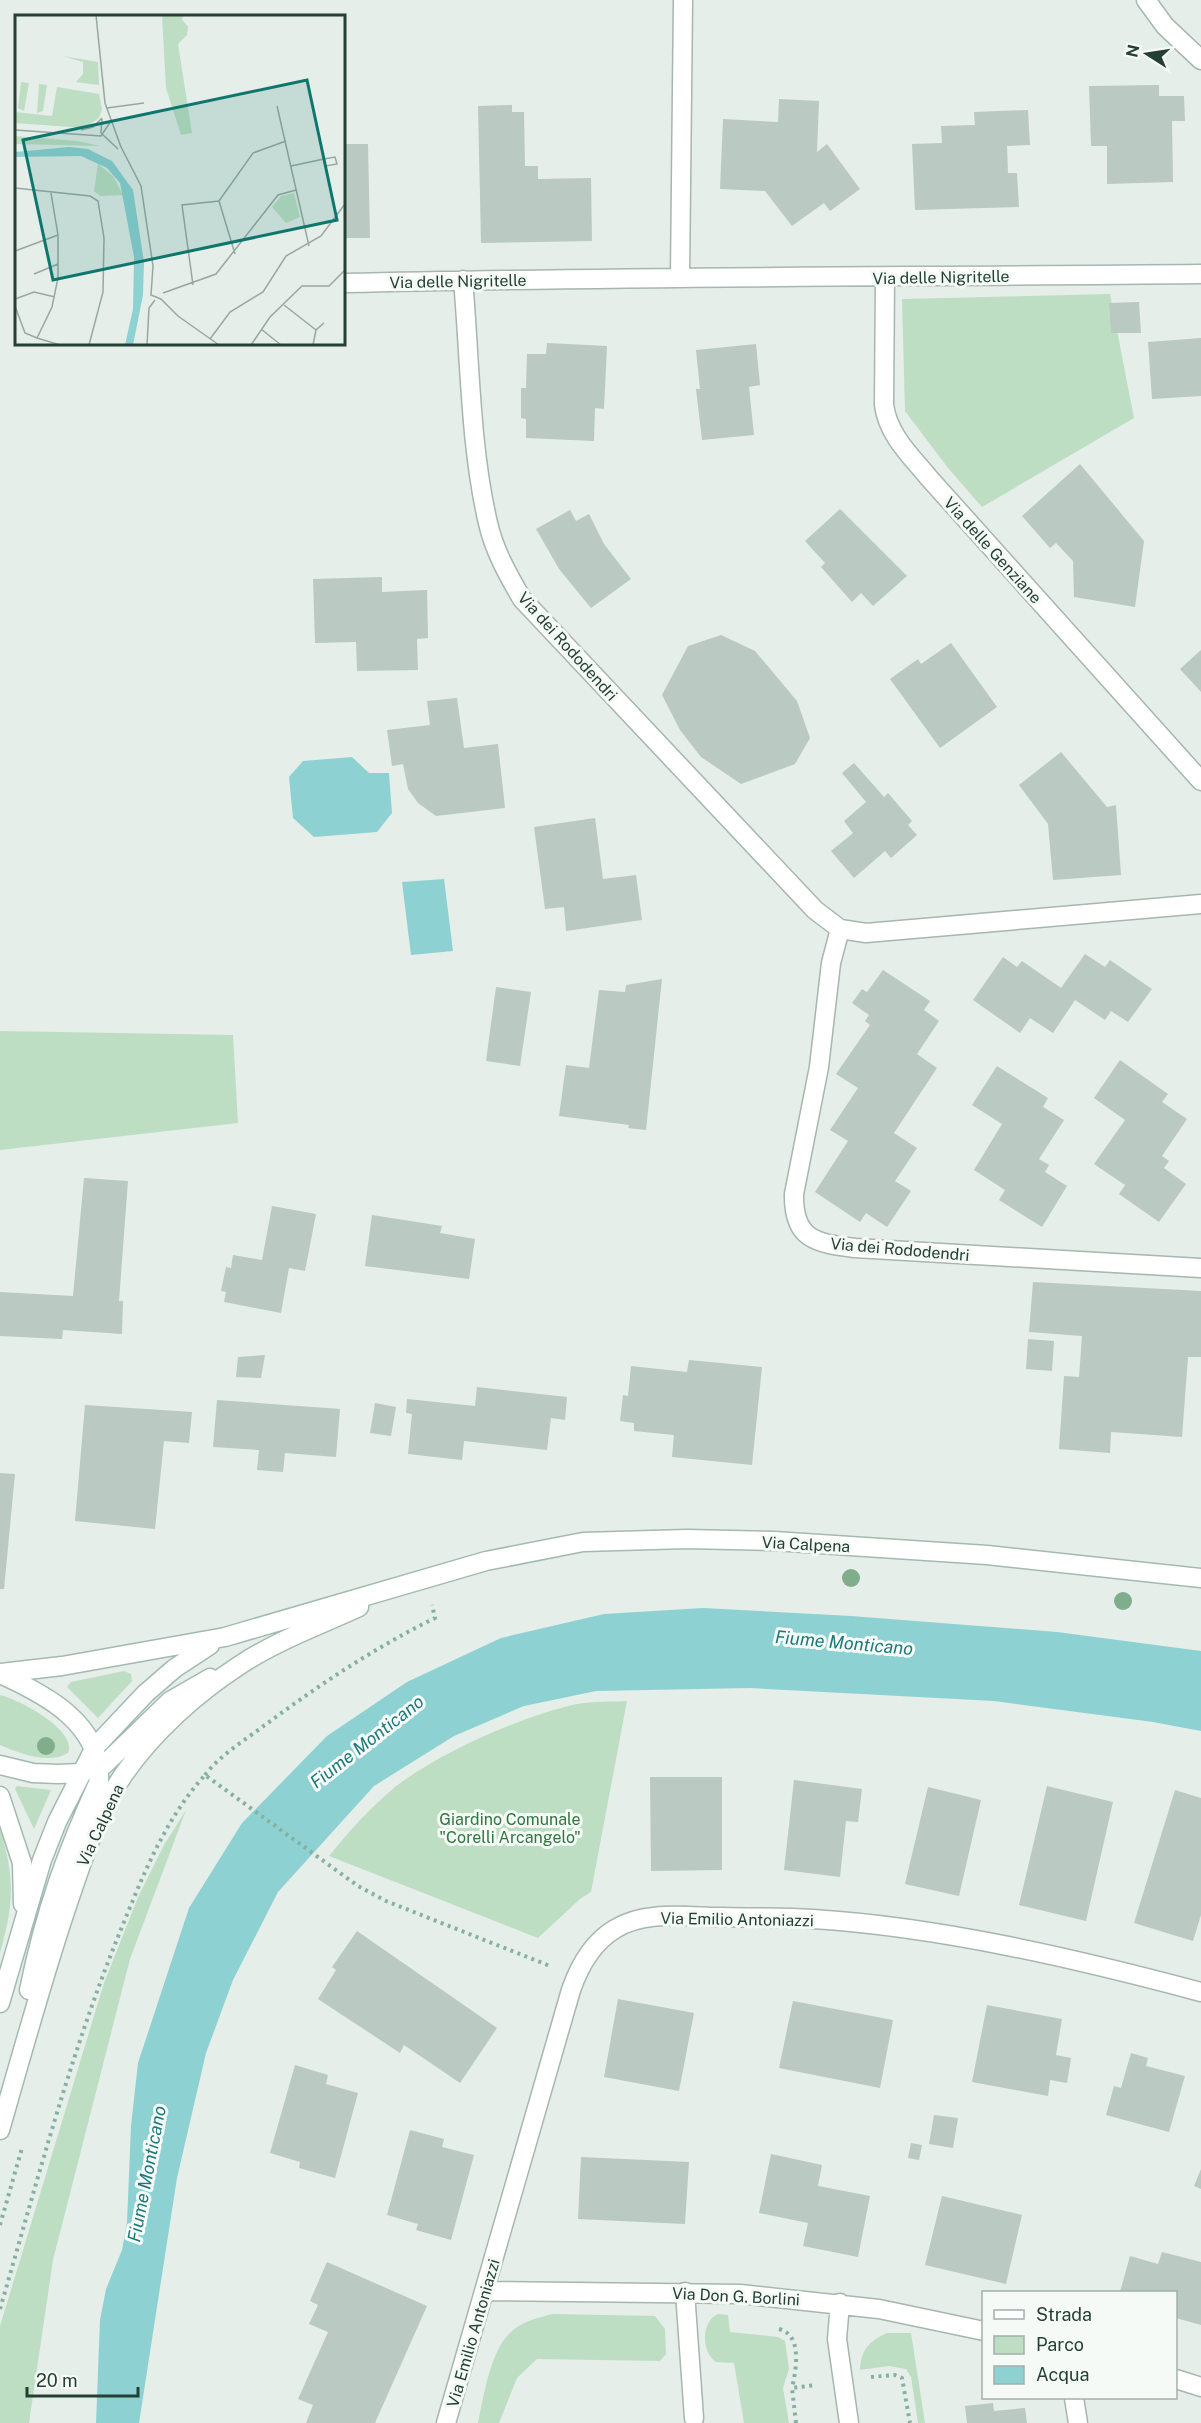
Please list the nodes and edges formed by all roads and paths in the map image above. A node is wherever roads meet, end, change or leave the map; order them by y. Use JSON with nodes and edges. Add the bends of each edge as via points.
{"nodes":[{"id":1,"x":683,"y":0,"type":"edge"},
{"id":2,"x":1146,"y":0,"type":"edge"},
{"id":3,"x":1201,"y":60,"type":"edge"},
{"id":4,"x":1201,"y":274,"type":"edge"},
{"id":5,"x":680,"y":277,"type":"junction"},
{"id":6,"x":885,"y":278,"type":"junction"},
{"id":7,"x":463,"y":280,"type":"junction"},
{"id":8,"x":345,"y":283,"type":"edge"},
{"id":9,"x":1201,"y":781,"type":"edge"},
{"id":10,"x":1201,"y":904,"type":"edge"},
{"id":11,"x":840,"y":929,"type":"junction"},
{"id":12,"x":1201,"y":1269,"type":"edge"},
{"id":13,"x":1201,"y":1578,"type":"edge"},
{"id":14,"x":415,"y":1580,"type":"junction"},
{"id":15,"x":432,"y":1604,"type":"dead end"},
{"id":16,"x":225,"y":1637,"type":"junction"},
{"id":17,"x":241,"y":1664,"type":"junction"},
{"id":18,"x":0,"y":1673,"type":"edge"},
{"id":19,"x":95,"y":1747,"type":"junction"},
{"id":20,"x":0,"y":1765,"type":"edge"},
{"id":21,"x":100,"y":1765,"type":"junction"},
{"id":22,"x":80,"y":1773,"type":"junction"},
{"id":23,"x":205,"y":1775,"type":"junction"},
{"id":24,"x":0,"y":1796,"type":"edge"},
{"id":25,"x":22,"y":1928,"type":"junction"},
{"id":26,"x":576,"y":1976,"type":"junction"},
{"id":27,"x":1201,"y":1992,"type":"edge"},
{"id":28,"x":0,"y":2003,"type":"edge"},
{"id":29,"x":2,"y":2121,"type":"edge"},
{"id":30,"x":23,"y":2145,"type":"dead end"},
{"id":31,"x":0,"y":2226,"type":"edge"},
{"id":32,"x":486,"y":2291,"type":"junction"},
{"id":33,"x":685,"y":2292,"type":"junction"},
{"id":34,"x":840,"y":2303,"type":"junction"},
{"id":35,"x":0,"y":2309,"type":"edge"},
{"id":36,"x":771,"y":2328,"type":"dead end"},
{"id":37,"x":982,"y":2331,"type":"edge"},
{"id":38,"x":870,"y":2377,"type":"dead end"},
{"id":39,"x":1177,"y":2379,"type":"edge"},
{"id":40,"x":825,"y":2383,"type":"dead end"},
{"id":41,"x":1201,"y":2387,"type":"edge"},
{"id":42,"x":792,"y":2388,"type":"junction"},
{"id":43,"x":1074,"y":2399,"type":"edge"},
{"id":44,"x":694,"y":2418,"type":"dead end"},
{"id":45,"x":446,"y":2423,"type":"edge"},
{"id":46,"x":796,"y":2423,"type":"edge"},
{"id":47,"x":849,"y":2423,"type":"edge"},
{"id":48,"x":910,"y":2423,"type":"edge"},
{"id":49,"x":1078,"y":2423,"type":"edge"}],
"edges":[{"from":1,"to":5,"type":"street"},
{"from":2,"to":3,"type":"street","via":[[1165,26]]},
{"from":4,"to":6,"type":"street","name":"Via delle Nigritelle"},
{"from":5,"to":6,"type":"street","name":"Via delle Nigritelle"},
{"from":5,"to":7,"type":"street","name":"Via delle Nigritelle"},
{"from":6,"to":9,"type":"street","name":"Via delle Genziane","via":[[884,405],[886,421],[894,434]]},
{"from":7,"to":8,"type":"street","name":"Via delle Nigritelle"},
{"from":7,"to":11,"type":"street","name":"Via dei Rododendri","via":[[479,468],[488,525],[504,569],[522,599],[815,910]]},
{"from":10,"to":11,"type":"street","via":[[866,933]]},
{"from":11,"to":12,"type":"street","name":"Via dei Rododendri","via":[[831,963],[819,1067],[794,1194],[794,1214],[808,1237],[855,1248]]},
{"from":13,"to":14,"type":"street","name":"Via Calpena","via":[[987,1555],[687,1539],[583,1542]]},
{"from":14,"to":16,"type":"street","name":"Via Calpena"},
{"from":14,"to":17,"type":"street","name":"Via Calpena"},
{"from":15,"to":23,"type":"path","via":[[435,1618],[337,1672],[236,1746]]},
{"from":16,"to":18,"type":"street"},
{"from":16,"to":19,"type":"street","via":[[175,1668]]},
{"from":17,"to":21,"type":"street","via":[[170,1701],[122,1749]]},
{"from":17,"to":29,"type":"street","name":"Via Calpena","via":[[204,1691],[154,1737],[124,1774],[104,1810],[77,1875]]},
{"from":18,"to":19,"type":"street","via":[[52,1701],[74,1720]]},
{"from":19,"to":21,"type":"street"},
{"from":19,"to":22,"type":"street"},
{"from":20,"to":22,"type":"street","via":[[33,1773]]},
{"from":21,"to":22,"type":"street"},
{"from":21,"to":29,"type":"street","via":[[99,1781],[59,1874],[42,1929]]},
{"from":22,"to":25,"type":"street","via":[[42,1860]]},
{"from":23,"to":26,"type":"path","via":[[332,1868],[386,1901]]},
{"from":23,"to":35,"type":"path","via":[[189,1792],[150,1861],[89,2009]]},
{"from":24,"to":25,"type":"street","via":[[21,1863]]},
{"from":25,"to":28,"type":"street"},
{"from":26,"to":27,"type":"street","name":"Via Emilio Antoniazzi","via":[[598,1942],[632,1921],[676,1917],[812,1919],[990,1945]]},
{"from":26,"to":32,"type":"street","name":"Via Emilio Antoniazzi"},
{"from":30,"to":31,"type":"path"},
{"from":32,"to":33,"type":"street","name":"Via Don G. Borlini"},
{"from":32,"to":45,"type":"street","name":"Via Emilio Antoniazzi"},
{"from":33,"to":34,"type":"street","name":"Via Don G. Borlini"},
{"from":33,"to":44,"type":"street"},
{"from":34,"to":37,"type":"street","name":"Via Don G. Borlini"},
{"from":34,"to":47,"type":"street","via":[[837,2339]]},
{"from":36,"to":42,"type":"path","via":[[785,2331],[793,2339],[797,2364]]},
{"from":38,"to":48,"type":"path","via":[[902,2378]]},
{"from":39,"to":41,"type":"street"},
{"from":40,"to":42,"type":"path"},
{"from":42,"to":46,"type":"path"},
{"from":43,"to":49,"type":"street"}]}
